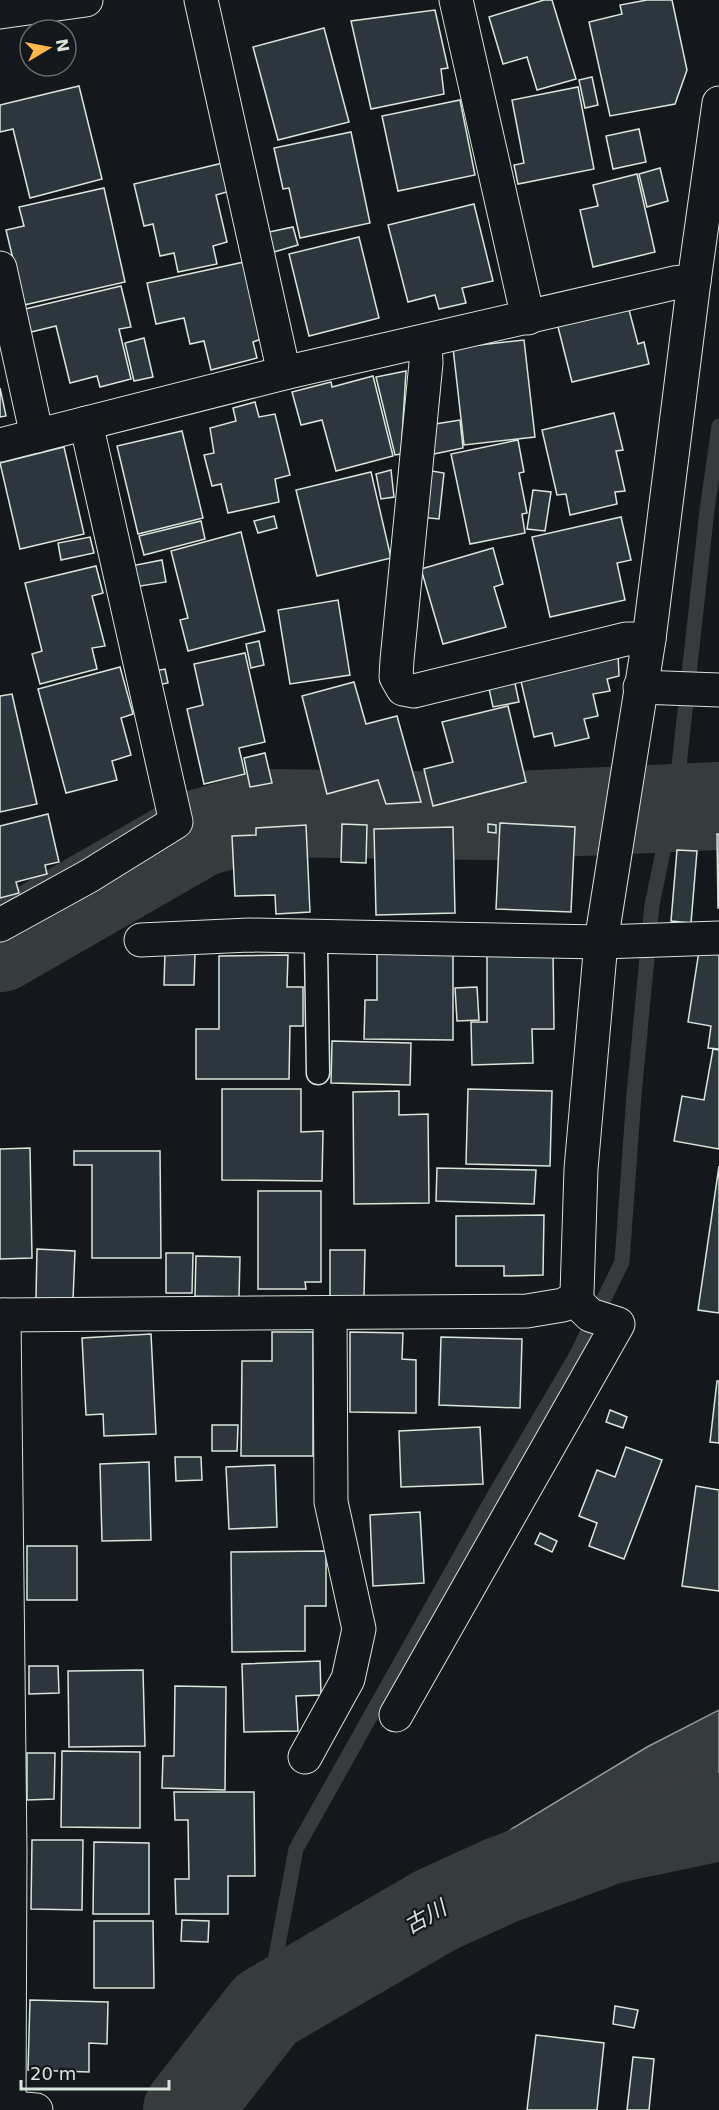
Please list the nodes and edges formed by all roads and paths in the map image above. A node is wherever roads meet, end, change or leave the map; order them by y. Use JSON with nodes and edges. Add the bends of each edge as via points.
{"nodes":[{"id":1,"x":86,"y":0,"type":"edge"},
{"id":2,"x":201,"y":0,"type":"edge"},
{"id":3,"x":456,"y":0,"type":"edge"},
{"id":4,"x":0,"y":12,"type":"edge"},
{"id":5,"x":719,"y":103,"type":"edge"},
{"id":6,"x":0,"y":268,"type":"edge"},
{"id":7,"x":694,"y":281,"type":"junction"},
{"id":8,"x":528,"y":318,"type":"junction"},
{"id":9,"x":424,"y":341,"type":"junction"},
{"id":10,"x":284,"y":373,"type":"junction"},
{"id":11,"x":86,"y":423,"type":"junction"},
{"id":12,"x":37,"y":436,"type":"junction"},
{"id":13,"x":0,"y":445,"type":"edge"},
{"id":14,"x":649,"y":639,"type":"junction"},
{"id":15,"x":654,"y":687,"type":"junction"},
{"id":16,"x":712,"y":690,"type":"edge"},
{"id":17,"x":0,"y":926,"type":"edge"},
{"id":18,"x":318,"y":936,"type":"junction"},
{"id":19,"x":719,"y":938,"type":"edge"},
{"id":20,"x":141,"y":940,"type":"dead end"},
{"id":21,"x":601,"y":942,"type":"junction"},
{"id":22,"x":318,"y":1073,"type":"dead end"},
{"id":23,"x":574,"y":1299,"type":"junction"},
{"id":24,"x":330,"y":1314,"type":"junction"},
{"id":25,"x":2,"y":1315,"type":"edge"},
{"id":26,"x":396,"y":1715,"type":"dead end"},
{"id":27,"x":305,"y":1757,"type":"dead end"},
{"id":28,"x":5,"y":1852,"type":"edge"},
{"id":29,"x":15,"y":2108,"type":"edge"}],
"edges":[{"from":1,"to":4,"type":"street"},
{"from":2,"to":10,"type":"street"},
{"from":3,"to":8,"type":"street"},
{"from":5,"to":7,"type":"street"},
{"from":6,"to":12,"type":"street"},
{"from":7,"to":8,"type":"street"},
{"from":7,"to":14,"type":"street"},
{"from":8,"to":9,"type":"street"},
{"from":9,"to":10,"type":"street"},
{"from":9,"to":14,"type":"street","via":[[426,363],[396,676],[403,689],[414,691],[626,639]]},
{"from":10,"to":11,"type":"street"},
{"from":11,"to":12,"type":"street"},
{"from":11,"to":17,"type":"street","via":[[176,822]]},
{"from":12,"to":13,"type":"street"},
{"from":14,"to":15,"type":"street"},
{"from":15,"to":16,"type":"street"},
{"from":15,"to":21,"type":"street","via":[[622,813]]},
{"from":18,"to":20,"type":"street"},
{"from":18,"to":21,"type":"street"},
{"from":18,"to":22,"type":"lane"},
{"from":19,"to":21,"type":"street"},
{"from":21,"to":23,"type":"street","via":[[581,1169],[579,1276]]},
{"from":23,"to":24,"type":"street","via":[[563,1305],[527,1311]]},
{"from":23,"to":26,"type":"street","via":[[590,1315],[618,1324]]},
{"from":24,"to":25,"type":"street"},
{"from":24,"to":27,"type":"street","via":[[331,1502],[359,1629],[348,1679]]},
{"from":25,"to":28,"type":"street"},
{"from":28,"to":29,"type":"street"}]}
